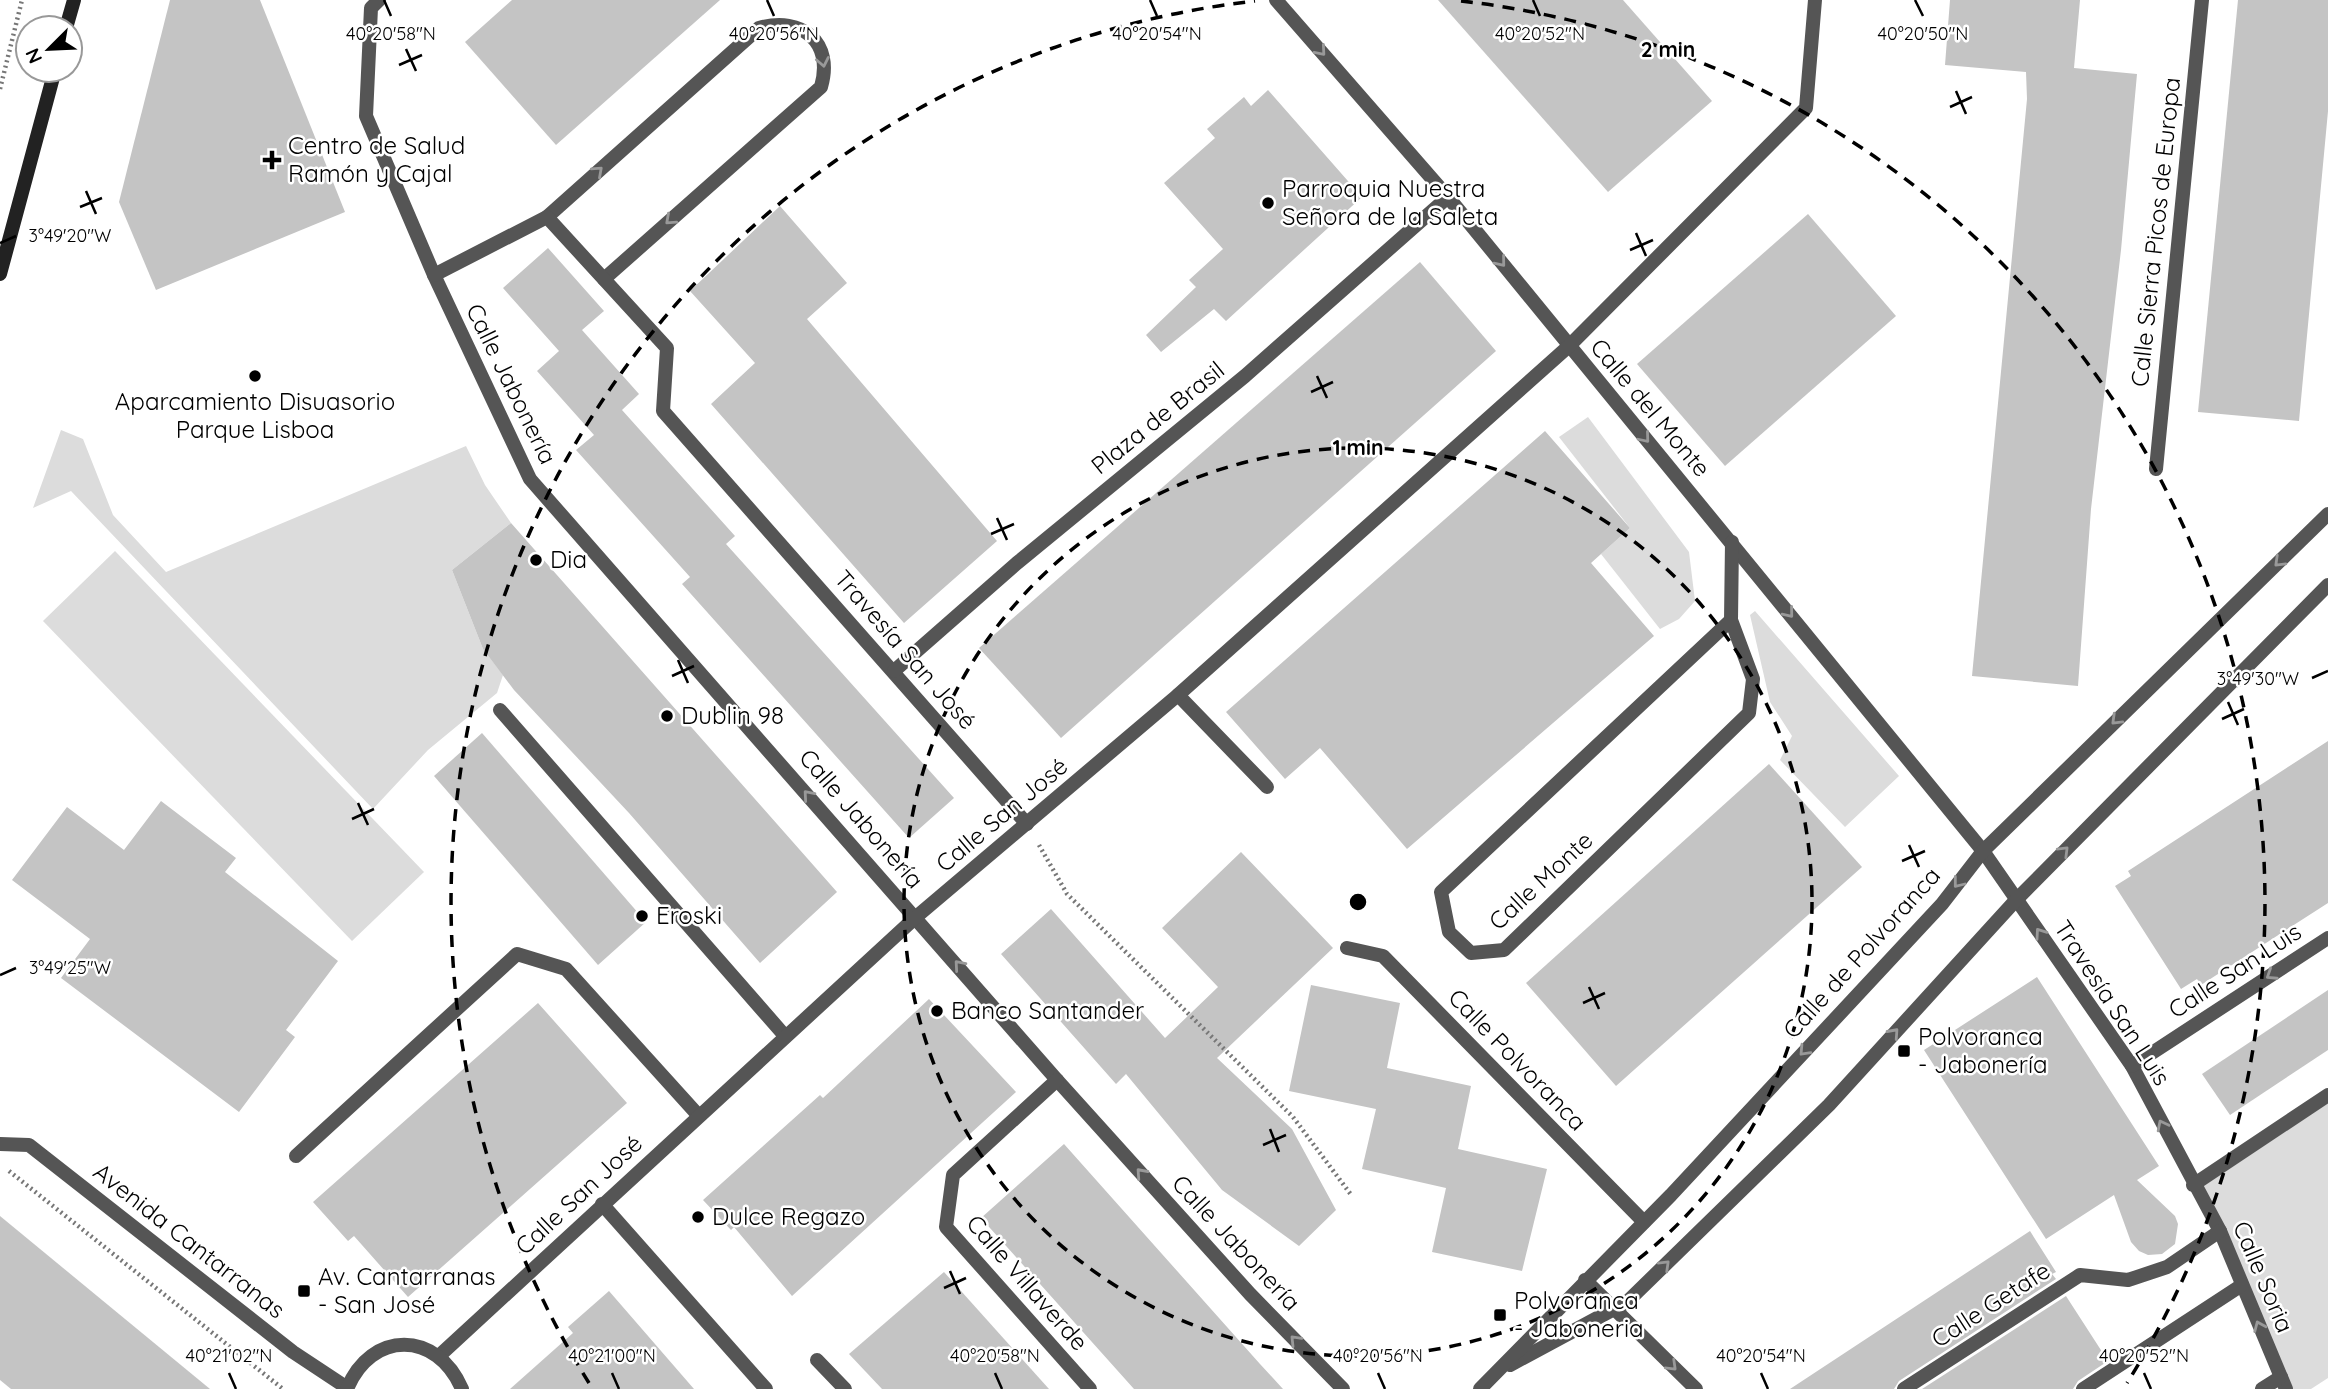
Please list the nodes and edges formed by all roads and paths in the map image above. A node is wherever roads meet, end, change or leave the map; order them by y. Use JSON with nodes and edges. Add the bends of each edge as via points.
{"nodes":[{"id":1,"x":22,"y":0,"type":"edge"},
{"id":2,"x":379,"y":0,"type":"edge"},
{"id":3,"x":1276,"y":0,"type":"edge"},
{"id":4,"x":1815,"y":0,"type":"edge"},
{"id":5,"x":2202,"y":0,"type":"edge"},
{"id":6,"x":51,"y":84,"type":"edge"},
{"id":7,"x":0,"y":89,"type":"edge"},
{"id":8,"x":1448,"y":197,"type":"junction"},
{"id":9,"x":547,"y":217,"type":"junction"},
{"id":10,"x":0,"y":274,"type":"edge"},
{"id":11,"x":434,"y":275,"type":"junction"},
{"id":12,"x":604,"y":279,"type":"junction"},
{"id":13,"x":1569,"y":346,"type":"junction"},
{"id":14,"x":2155,"y":469,"type":"dead end"},
{"id":15,"x":2328,"y":514,"type":"edge"},
{"id":16,"x":1732,"y":542,"type":"junction"},
{"id":17,"x":2328,"y":585,"type":"edge"},
{"id":18,"x":1731,"y":620,"type":"junction"},
{"id":19,"x":894,"y":671,"type":"junction"},
{"id":20,"x":1178,"y":695,"type":"junction"},
{"id":21,"x":500,"y":710,"type":"dead end"},
{"id":22,"x":1267,"y":787,"type":"dead end"},
{"id":23,"x":1027,"y":824,"type":"junction"},
{"id":24,"x":1983,"y":850,"type":"junction"},
{"id":25,"x":2016,"y":900,"type":"junction"},
{"id":26,"x":916,"y":916,"type":"junction"},
{"id":27,"x":2328,"y":938,"type":"edge"},
{"id":28,"x":1347,"y":948,"type":"dead end"},
{"id":29,"x":785,"y":1035,"type":"junction"},
{"id":30,"x":2132,"y":1066,"type":"junction"},
{"id":31,"x":1058,"y":1080,"type":"junction"},
{"id":32,"x":2328,"y":1095,"type":"edge"},
{"id":33,"x":698,"y":1115,"type":"junction"},
{"id":34,"x":0,"y":1144,"type":"edge"},
{"id":35,"x":296,"y":1156,"type":"dead end"},
{"id":36,"x":0,"y":1164,"type":"edge"},
{"id":37,"x":2193,"y":1185,"type":"junction"},
{"id":38,"x":1352,"y":1196,"type":"dead end"},
{"id":39,"x":602,"y":1204,"type":"junction"},
{"id":40,"x":1644,"y":1222,"type":"junction"},
{"id":41,"x":2220,"y":1231,"type":"junction"},
{"id":42,"x":1585,"y":1280,"type":"junction"},
{"id":43,"x":2242,"y":1285,"type":"junction"},
{"id":44,"x":1614,"y":1309,"type":"junction"},
{"id":45,"x":440,"y":1355,"type":"junction"},
{"id":46,"x":817,"y":1360,"type":"dead end"},
{"id":47,"x":1497,"y":1373,"type":"junction"},
{"id":48,"x":2283,"y":1383,"type":"edge"},
{"id":49,"x":347,"y":1388,"type":"edge"},
{"id":50,"x":283,"y":1389,"type":"edge"},
{"id":51,"x":461,"y":1389,"type":"edge"},
{"id":52,"x":766,"y":1389,"type":"edge"},
{"id":53,"x":845,"y":1389,"type":"edge"},
{"id":54,"x":1090,"y":1389,"type":"edge"},
{"id":55,"x":1343,"y":1389,"type":"edge"},
{"id":56,"x":1480,"y":1389,"type":"edge"},
{"id":57,"x":1696,"y":1389,"type":"edge"},
{"id":58,"x":1904,"y":1389,"type":"edge"},
{"id":59,"x":2083,"y":1389,"type":"edge"},
{"id":60,"x":2262,"y":1389,"type":"edge"}],
"edges":[{"from":1,"to":7,"type":"path"},
{"from":2,"to":11,"type":"street","name":"Calle Jabonería","via":[[371,8],[366,116]]},
{"from":3,"to":8,"type":"street","name":"Calle del Monte","one_way":true},
{"from":4,"to":13,"type":"street","name":"Calle San José","via":[[1806,108]]},
{"from":5,"to":14,"type":"street","name":"Calle Sierra Picos de Europa"},
{"from":6,"to":10,"type":"street"},
{"from":8,"to":13,"type":"street","name":"Calle del Monte","one_way":true},
{"from":8,"to":19,"type":"street","name":"Plaza de Brasil","via":[[1245,376],[1017,563]]},
{"from":9,"to":11,"type":"street"},
{"from":9,"to":12,"type":"street","name":"Travesía San José"},
{"from":9,"to":12,"type":"street","one_way":true,"via":[[759,28],[779,23],[802,27],[820,49],[826,69],[821,87]]},
{"from":26,"to":11,"type":"street","name":"Calle Jabonería","one_way":true,"via":[[530,478]]},
{"from":12,"to":19,"type":"street","name":"Travesía San José","via":[[667,348],[663,411]]},
{"from":13,"to":16,"type":"street","name":"Calle del Monte","one_way":true},
{"from":13,"to":20,"type":"street","name":"Calle San José"},
{"from":15,"to":24,"type":"street","name":"Calle de Polvoranca","one_way":true},
{"from":16,"to":18,"type":"street","name":"Calle Monte"},
{"from":16,"to":24,"type":"street","name":"Calle del Monte","one_way":true},
{"from":25,"to":17,"type":"street","name":"Calle de Polvoranca","one_way":true},
{"from":18,"to":18,"type":"street","name":"Calle Monte","via":[[1441,892],[1449,932],[1472,953],[1504,950],[1749,713],[1753,679]]},
{"from":19,"to":23,"type":"street","name":"Travesía San José"},
{"from":20,"to":22,"type":"street"},
{"from":20,"to":23,"type":"street","name":"Calle San José"},
{"from":21,"to":29,"type":"street"},
{"from":23,"to":26,"type":"street","name":"Calle San José"},
{"from":23,"to":38,"type":"path","via":[[1067,894],[1293,1117]]},
{"from":24,"to":25,"type":"street","name":"Travesía San Luis"},
{"from":24,"to":40,"type":"street","name":"Calle de Polvoranca","one_way":true,"via":[[1942,904]]},
{"from":30,"to":25,"type":"street","name":"Travesía San Luis","one_way":true},
{"from":44,"to":25,"type":"street","name":"Calle de Polvoranca","one_way":true,"via":[[1627,1303],[1829,1105]]},
{"from":26,"to":29,"type":"street","name":"Calle San José"},
{"from":31,"to":26,"type":"street","name":"Calle Jabonería","one_way":true},
{"from":27,"to":30,"type":"street","name":"Calle San Luis","one_way":true},
{"from":28,"to":40,"type":"street","name":"Calle Polvoranca","via":[[1383,956]]},
{"from":29,"to":33,"type":"street","name":"Calle San José"},
{"from":37,"to":30,"type":"street","name":"Travesía San Luis","one_way":true},
{"from":31,"to":54,"type":"street","name":"Calle Villaverde","via":[[953,1175],[946,1227]]},
{"from":55,"to":31,"type":"street","name":"Calle Jabonería","one_way":true,"via":[[1250,1294]]},
{"from":32,"to":37,"type":"street"},
{"from":33,"to":35,"type":"street","via":[[566,969],[517,954]]},
{"from":33,"to":39,"type":"street","name":"Calle San José"},
{"from":34,"to":49,"type":"street","name":"Avenida Cantarranas","via":[[29,1144],[293,1352]]},
{"from":36,"to":50,"type":"path"},
{"from":37,"to":41,"type":"street","name":"Calle Soria"},
{"from":39,"to":45,"type":"street","name":"Calle San José"},
{"from":39,"to":52,"type":"street"},
{"from":40,"to":42,"type":"street","name":"Calle de Polvoranca"},
{"from":41,"to":43,"type":"street","name":"Calle Soria"},
{"from":41,"to":58,"type":"street","name":"Calle Getafe","via":[[2168,1267],[2128,1280],[2080,1275]]},
{"from":42,"to":44,"type":"street"},
{"from":42,"to":47,"type":"street","name":"Calle de Polvoranca"},
{"from":48,"to":43,"type":"street","name":"Calle Soria","one_way":true},
{"from":43,"to":59,"type":"street"},
{"from":44,"to":47,"type":"street","name":"Calle de Polvoranca"},
{"from":44,"to":57,"type":"street","one_way":true},
{"from":45,"to":49,"type":"street","via":[[424,1347],[390,1346],[374,1354]]},
{"from":45,"to":51,"type":"street","via":[[454,1370]]},
{"from":46,"to":53,"type":"street"},
{"from":47,"to":56,"type":"street","name":"Calle de Polvoranca"},
{"from":48,"to":60,"type":"street"}]}
